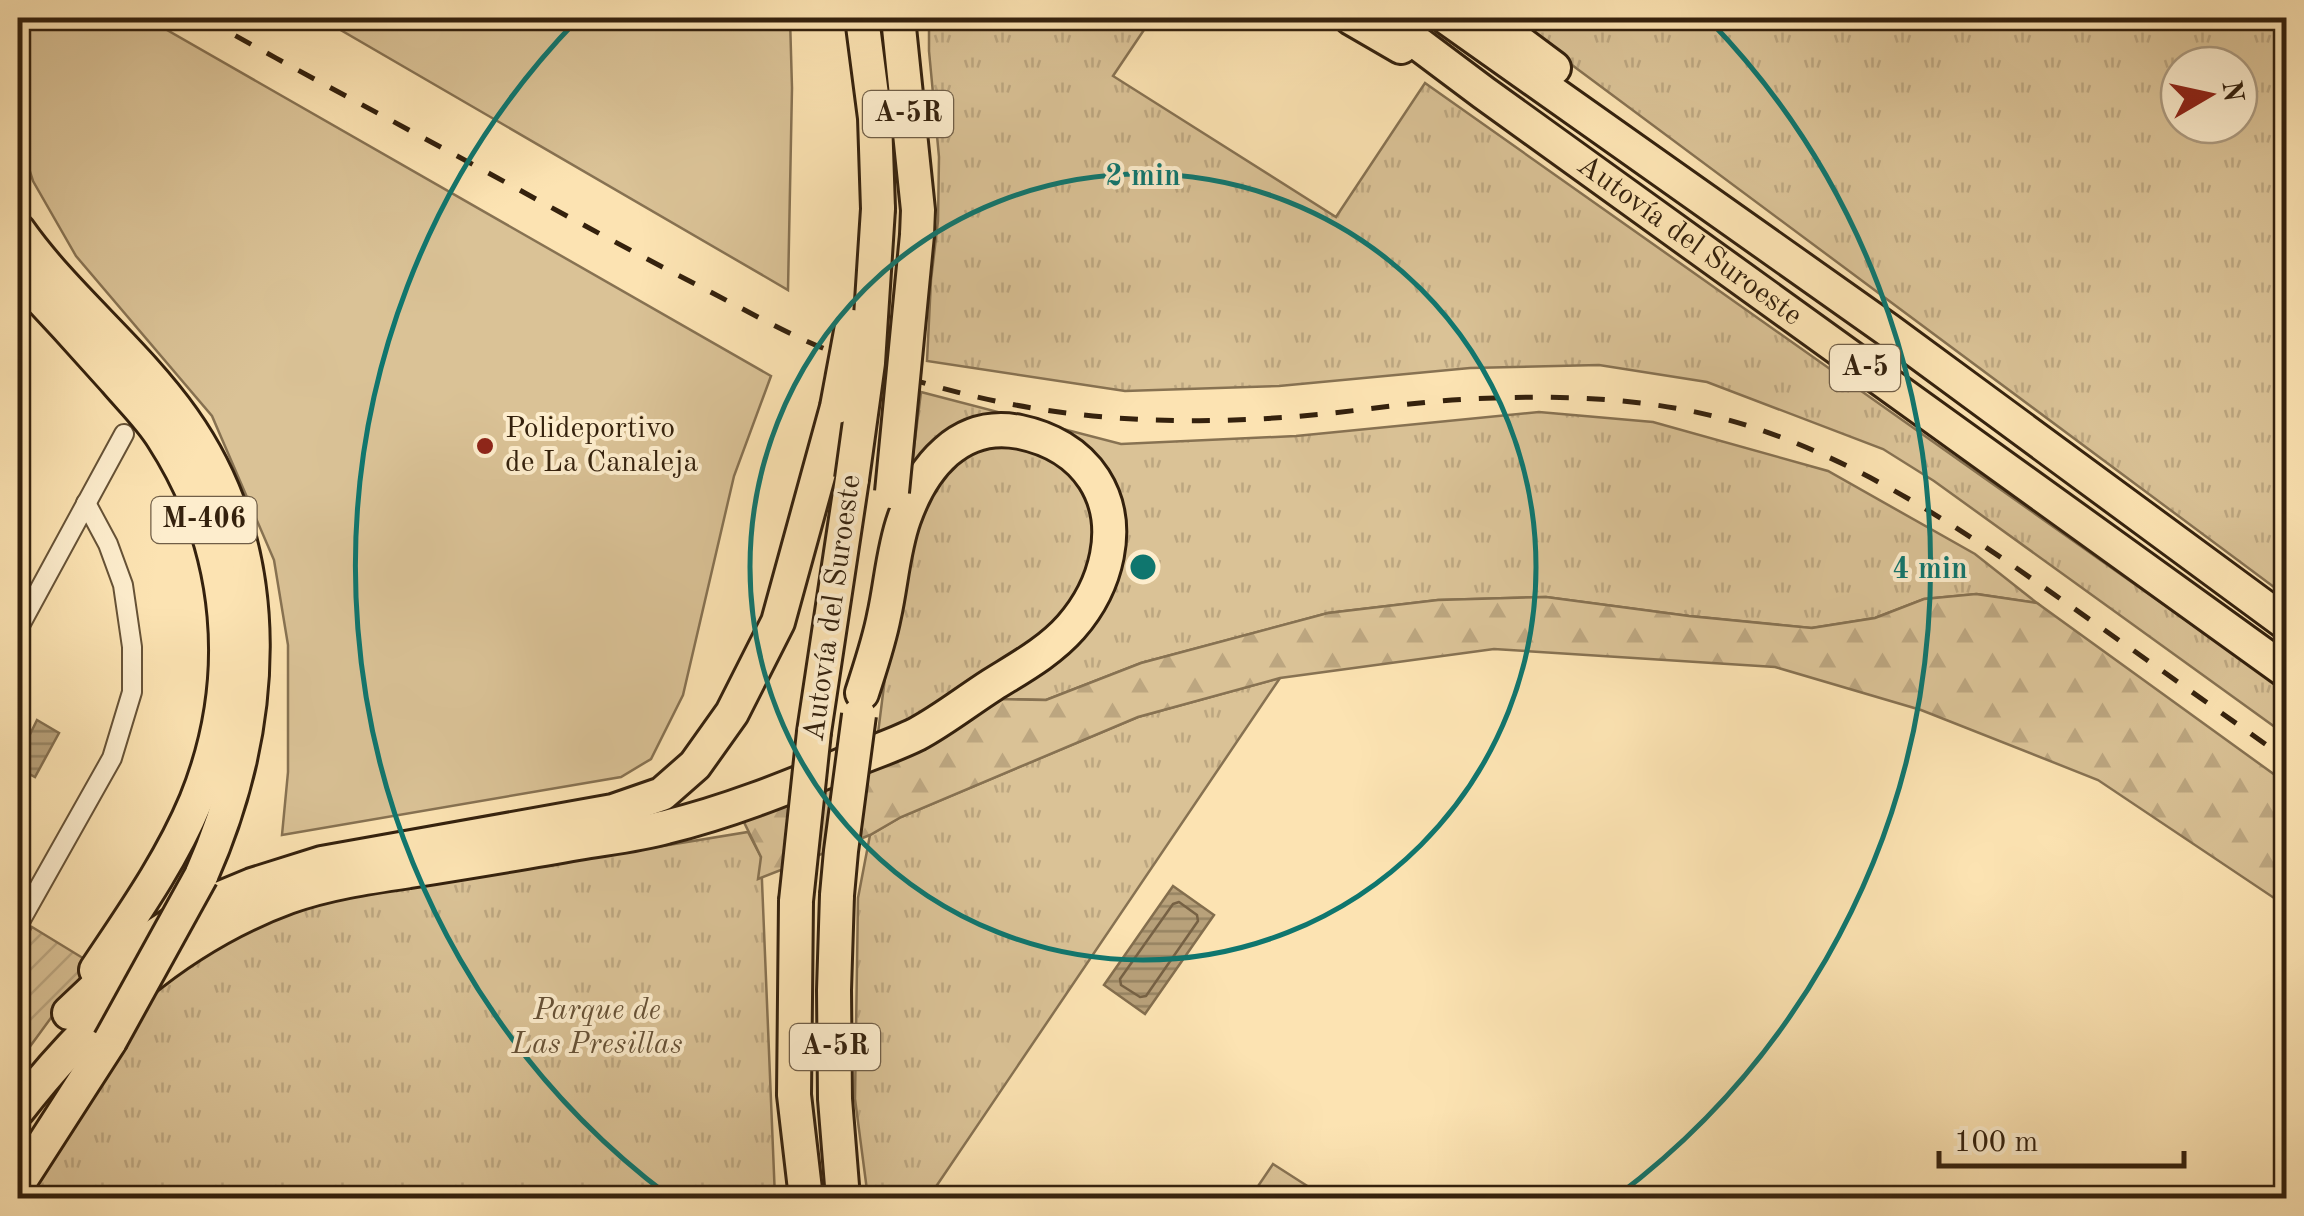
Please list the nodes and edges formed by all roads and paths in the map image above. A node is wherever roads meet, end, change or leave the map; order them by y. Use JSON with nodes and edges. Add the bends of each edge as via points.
{"nodes":[{"id":1,"x":862,"y":18,"type":"edge"},
{"id":2,"x":898,"y":18,"type":"edge"},
{"id":3,"x":918,"y":18,"type":"edge"},
{"id":4,"x":1351,"y":18,"type":"edge"},
{"id":5,"x":1384,"y":18,"type":"edge"},
{"id":6,"x":1447,"y":18,"type":"edge"},
{"id":7,"x":1487,"y":18,"type":"edge"},
{"id":8,"x":1484,"y":92,"type":"junction"},
{"id":9,"x":878,"y":210,"type":"junction"},
{"id":10,"x":918,"y":222,"type":"junction"},
{"id":11,"x":18,"y":230,"type":"edge"},
{"id":12,"x":18,"y":274,"type":"edge"},
{"id":13,"x":1908,"y":345,"type":"junction"},
{"id":14,"x":124,"y":434,"type":"dead end"},
{"id":15,"x":86,"y":503,"type":"junction"},
{"id":16,"x":2286,"y":623,"type":"edge"},
{"id":17,"x":18,"y":629,"type":"edge"},
{"id":18,"x":2286,"y":672,"type":"edge"},
{"id":19,"x":861,"y":704,"type":"junction"},
{"id":20,"x":18,"y":925,"type":"edge"},
{"id":21,"x":69,"y":1013,"type":"junction"},
{"id":22,"x":18,"y":1088,"type":"edge"},
{"id":23,"x":18,"y":1110,"type":"edge"},
{"id":24,"x":18,"y":1184,"type":"edge"},
{"id":25,"x":806,"y":1198,"type":"edge"},
{"id":26,"x":843,"y":1198,"type":"edge"}],
"edges":[{"from":1,"to":9,"type":"highway","name":"Autovía del Suroeste","number":"A-5R"},
{"from":2,"to":10,"type":"highway","name":"Autovía del Suroeste","number":"A-5R"},
{"from":3,"to":10,"type":"highway","via":[[926,173]]},
{"from":4,"to":8,"type":"highway"},
{"from":5,"to":8,"type":"highway","name":"Autovía del Suroeste","number":"A-5"},
{"from":6,"to":13,"type":"highway","name":"Autovía del Suroeste","number":"A-5"},
{"from":7,"to":13,"type":"highway","via":[[1856,295]]},
{"from":8,"to":18,"type":"highway","name":"Autovía del Suroeste","number":"A-5"},
{"from":9,"to":21,"type":"highway","bridge":true,"via":[[838,407],[778,622],[732,713],[695,765],[662,794],[613,811],[322,863],[252,885],[199,907],[142,944]]},
{"from":9,"to":25,"type":"highway","name":"Autovía del Suroeste","number":"A-5R","bridge":true,"via":[[868,364],[796,901],[794,1096]]},
{"from":10,"to":19,"type":"highway","name":"Autovía del Suroeste","number":"A-5R","bridge":true,"via":[[892,492]]},
{"from":11,"to":24,"type":"highway","number":"M-406","bridge":true,"via":[[183,419],[215,474],[248,573],[254,652],[237,778],[222,830],[110,1040]]},
{"from":12,"to":21,"type":"highway","number":"M-406","via":[[161,435],[204,520],[224,603],[222,712],[197,798],[168,859]]},
{"from":13,"to":16,"type":"highway","name":"Autovía del Suroeste","number":"A-5"},
{"from":14,"to":15,"type":"street"},
{"from":15,"to":17,"type":"street"},
{"from":15,"to":20,"type":"street","via":[[124,585],[132,692],[112,758]]},
{"from":19,"to":23,"type":"highway","via":[[903,521],[926,472],[950,446],[1009,430],[1059,446],[1079,462],[1106,506],[1110,534],[1090,602],[1045,652],[918,733],[764,798],[663,828],[341,882],[288,897],[169,958],[107,1011]]},
{"from":19,"to":26,"type":"highway","name":"Autovía del Suroeste","number":"A-5R","bridge":true,"via":[[837,894],[835,1098]]},
{"from":21,"to":22,"type":"highway","number":"M-406"}]}
